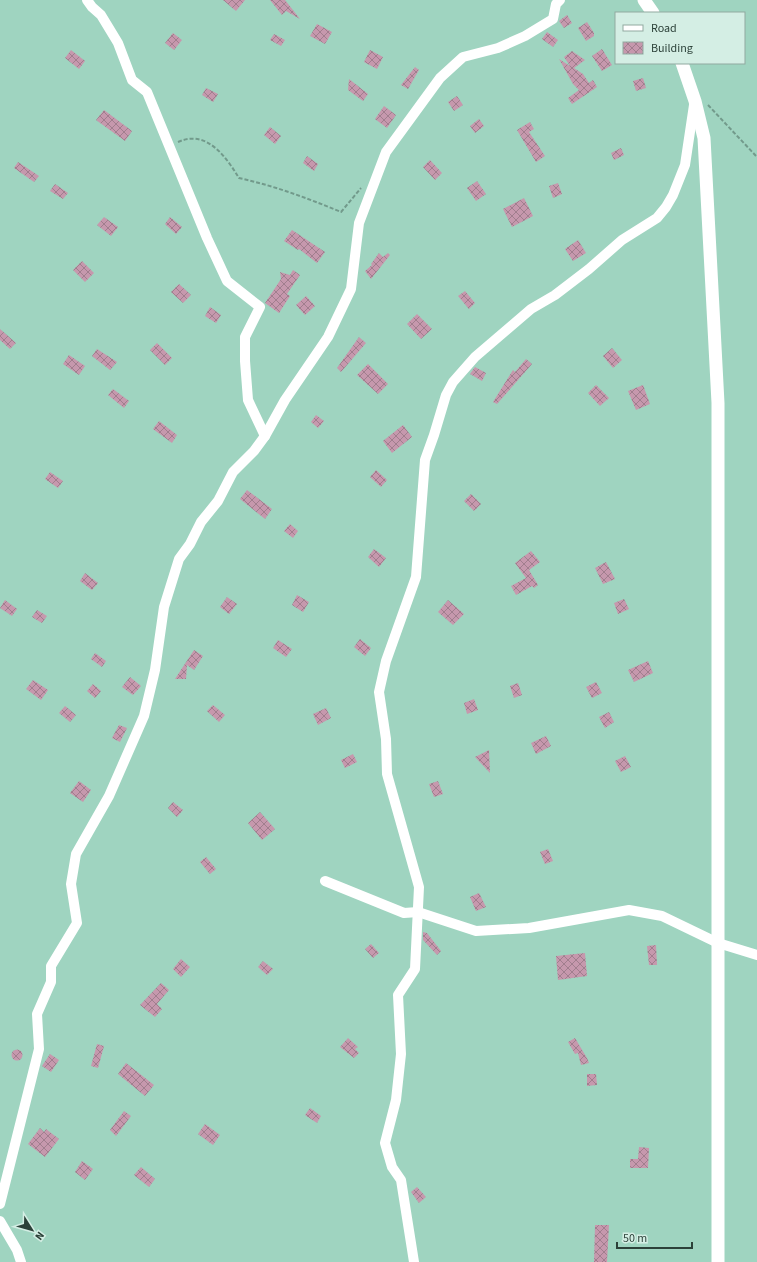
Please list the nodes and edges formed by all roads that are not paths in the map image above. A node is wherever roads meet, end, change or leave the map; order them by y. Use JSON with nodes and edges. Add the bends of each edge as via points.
{"nodes":[{"id":1,"x":100,"y":0,"type":"edge"},
{"id":2,"x":560,"y":0,"type":"edge"},
{"id":3,"x":644,"y":0,"type":"edge"},
{"id":4,"x":89,"y":4,"type":"edge"},
{"id":5,"x":652,"y":12,"type":"edge"},
{"id":6,"x":682,"y":64,"type":"edge"},
{"id":7,"x":695,"y":101,"type":"junction"},
{"id":8,"x":265,"y":436,"type":"junction"},
{"id":9,"x":325,"y":881,"type":"dead end"},
{"id":10,"x":418,"y":912,"type":"junction"},
{"id":11,"x":718,"y":943,"type":"junction"},
{"id":12,"x":757,"y":955,"type":"edge"},
{"id":13,"x":0,"y":1204,"type":"edge"},
{"id":14,"x":0,"y":1221,"type":"edge"},
{"id":15,"x":20,"y":1262,"type":"edge"},
{"id":16,"x":414,"y":1262,"type":"edge"},
{"id":17,"x":718,"y":1262,"type":"edge"}],
"edges":[{"from":1,"to":4,"type":"street"},
{"from":2,"to":8,"type":"street","via":[[556,4],[553,18],[525,36],[498,48],[463,57],[440,78],[386,152],[359,223],[350,289],[328,338],[285,400]]},
{"from":3,"to":5,"type":"main road"},
{"from":4,"to":8,"type":"street","via":[[101,15],[118,43],[132,80],[147,92],[227,281],[260,307],[246,337],[245,361],[248,400]]},
{"from":6,"to":7,"type":"main road"},
{"from":7,"to":10,"type":"street","via":[[685,165],[674,195],[657,218],[622,240],[589,269],[555,295],[535,306],[502,333],[475,357],[453,382],[446,395],[425,460],[416,577],[386,661],[379,692],[386,739],[387,774],[419,887]]},
{"from":7,"to":11,"type":"main road","via":[[704,138],[718,403]]},
{"from":8,"to":13,"type":"street","via":[[233,472],[218,501],[201,522],[179,559],[164,607],[155,670],[144,716],[109,796],[76,854],[71,884],[77,922],[50,966],[51,982],[37,1014],[39,1049]]},
{"from":9,"to":10,"type":"street","via":[[404,913]]},
{"from":10,"to":11,"type":"street","via":[[476,932],[528,928],[629,910],[662,916]]},
{"from":10,"to":16,"type":"street","via":[[415,969],[398,995],[401,1054],[396,1100],[385,1143],[392,1167],[401,1180]]},
{"from":11,"to":12,"type":"street"},
{"from":11,"to":17,"type":"main road"},
{"from":14,"to":15,"type":"street","via":[[17,1250]]}]}
